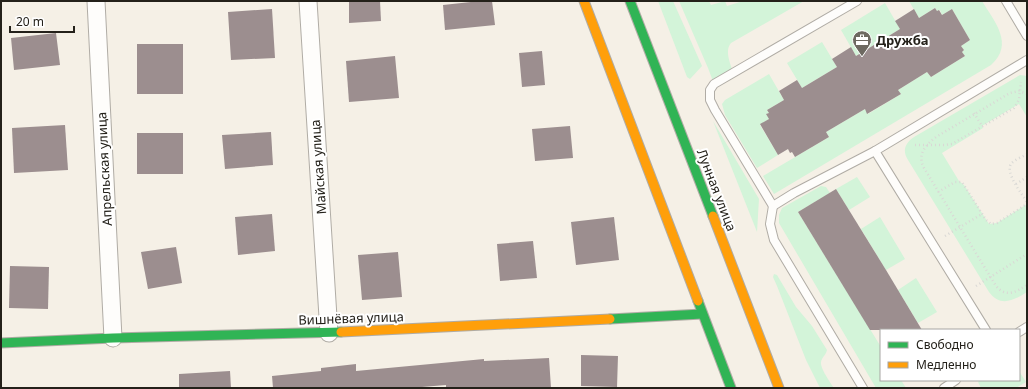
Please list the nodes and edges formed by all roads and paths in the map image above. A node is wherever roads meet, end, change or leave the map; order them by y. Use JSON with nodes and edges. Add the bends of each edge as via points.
{"nodes":[{"id":1,"x":96,"y":1,"type":"edge"},
{"id":2,"x":308,"y":1,"type":"edge"},
{"id":3,"x":584,"y":1,"type":"edge"},
{"id":4,"x":630,"y":1,"type":"edge"},
{"id":5,"x":857,"y":1,"type":"edge"},
{"id":6,"x":1006,"y":1,"type":"edge"},
{"id":7,"x":1027,"y":36,"type":"edge"},
{"id":8,"x":1025,"y":61,"type":"edge"},
{"id":9,"x":1020,"y":92,"type":"junction"},
{"id":10,"x":1027,"y":94,"type":"edge"},
{"id":11,"x":964,"y":98,"type":"junction"},
{"id":12,"x":974,"y":114,"type":"junction"},
{"id":13,"x":982,"y":126,"type":"junction"},
{"id":14,"x":886,"y":144,"type":"junction"},
{"id":15,"x":926,"y":145,"type":"junction"},
{"id":16,"x":875,"y":151,"type":"junction"},
{"id":17,"x":1027,"y":154,"type":"edge"},
{"id":18,"x":1027,"y":177,"type":"edge"},
{"id":19,"x":1016,"y":184,"type":"junction"},
{"id":20,"x":938,"y":192,"type":"junction"},
{"id":21,"x":1027,"y":203,"type":"edge"},
{"id":22,"x":772,"y":206,"type":"junction"},
{"id":23,"x":982,"y":214,"type":"junction"},
{"id":24,"x":960,"y":227,"type":"junction"},
{"id":25,"x":933,"y":244,"type":"junction"},
{"id":26,"x":1027,"y":254,"type":"edge"},
{"id":27,"x":990,"y":277,"type":"junction"},
{"id":28,"x":1027,"y":285,"type":"edge"},
{"id":29,"x":963,"y":293,"type":"junction"},
{"id":30,"x":702,"y":314,"type":"junction"},
{"id":31,"x":985,"y":329,"type":"edge"},
{"id":32,"x":329,"y":333,"type":"junction"},
{"id":33,"x":113,"y":338,"type":"junction"},
{"id":34,"x":1,"y":343,"type":"edge"},
{"id":35,"x":954,"y":381,"type":"edge"},
{"id":36,"x":732,"y":388,"type":"edge"},
{"id":37,"x":779,"y":388,"type":"edge"},
{"id":38,"x":863,"y":388,"type":"edge"},
{"id":39,"x":944,"y":388,"type":"edge"}],
"edges":[{"from":1,"to":33,"type":"street","name":"Апрельская улица"},
{"from":2,"to":32,"type":"street","name":"Майская улица"},
{"from":3,"to":30,"type":"street"},
{"from":4,"to":37,"type":"street","name":"Лунная улица"},
{"from":5,"to":22,"type":"lane","via":[[714,84],[710,90],[710,100],[715,110]]},
{"from":6,"to":7,"type":"lane"},
{"from":8,"to":9,"type":"path"},
{"from":8,"to":11,"type":"lane"},
{"from":9,"to":10,"type":"path"},
{"from":9,"to":12,"type":"path","via":[[1010,93]]},
{"from":9,"to":13,"type":"path","via":[[1014,108]]},
{"from":11,"to":12,"type":"path"},
{"from":11,"to":14,"type":"lane"},
{"from":12,"to":13,"type":"path"},
{"from":12,"to":15,"type":"path"},
{"from":13,"to":15,"type":"path","via":[[952,144]]},
{"from":14,"to":15,"type":"path"},
{"from":14,"to":16,"type":"lane"},
{"from":15,"to":20,"type":"path","via":[[921,163]]},
{"from":16,"to":22,"type":"lane"},
{"from":16,"to":25,"type":"lane"},
{"from":17,"to":19,"type":"path","via":[[1010,166],[1009,172]]},
{"from":18,"to":19,"type":"path"},
{"from":19,"to":21,"type":"path"},
{"from":20,"to":23,"type":"path","via":[[954,182],[962,182]]},
{"from":20,"to":24,"type":"path"},
{"from":21,"to":23,"type":"path","via":[[994,224],[988,222]]},
{"from":22,"to":38,"type":"lane","via":[[770,224],[774,240]]},
{"from":23,"to":24,"type":"path"},
{"from":24,"to":25,"type":"path"},
{"from":24,"to":27,"type":"path"},
{"from":25,"to":29,"type":"lane"},
{"from":26,"to":27,"type":"path"},
{"from":27,"to":28,"type":"path","via":[[999,290],[1006,293]]},
{"from":27,"to":29,"type":"path"},
{"from":29,"to":31,"type":"lane"},
{"from":30,"to":32,"type":"street","name":"Вишнёвая улица"},
{"from":30,"to":36,"type":"street"},
{"from":32,"to":33,"type":"street","name":"Вишнёвая улица"},
{"from":33,"to":34,"type":"street","name":"Вишнёвая улица"},
{"from":35,"to":39,"type":"lane"}]}
